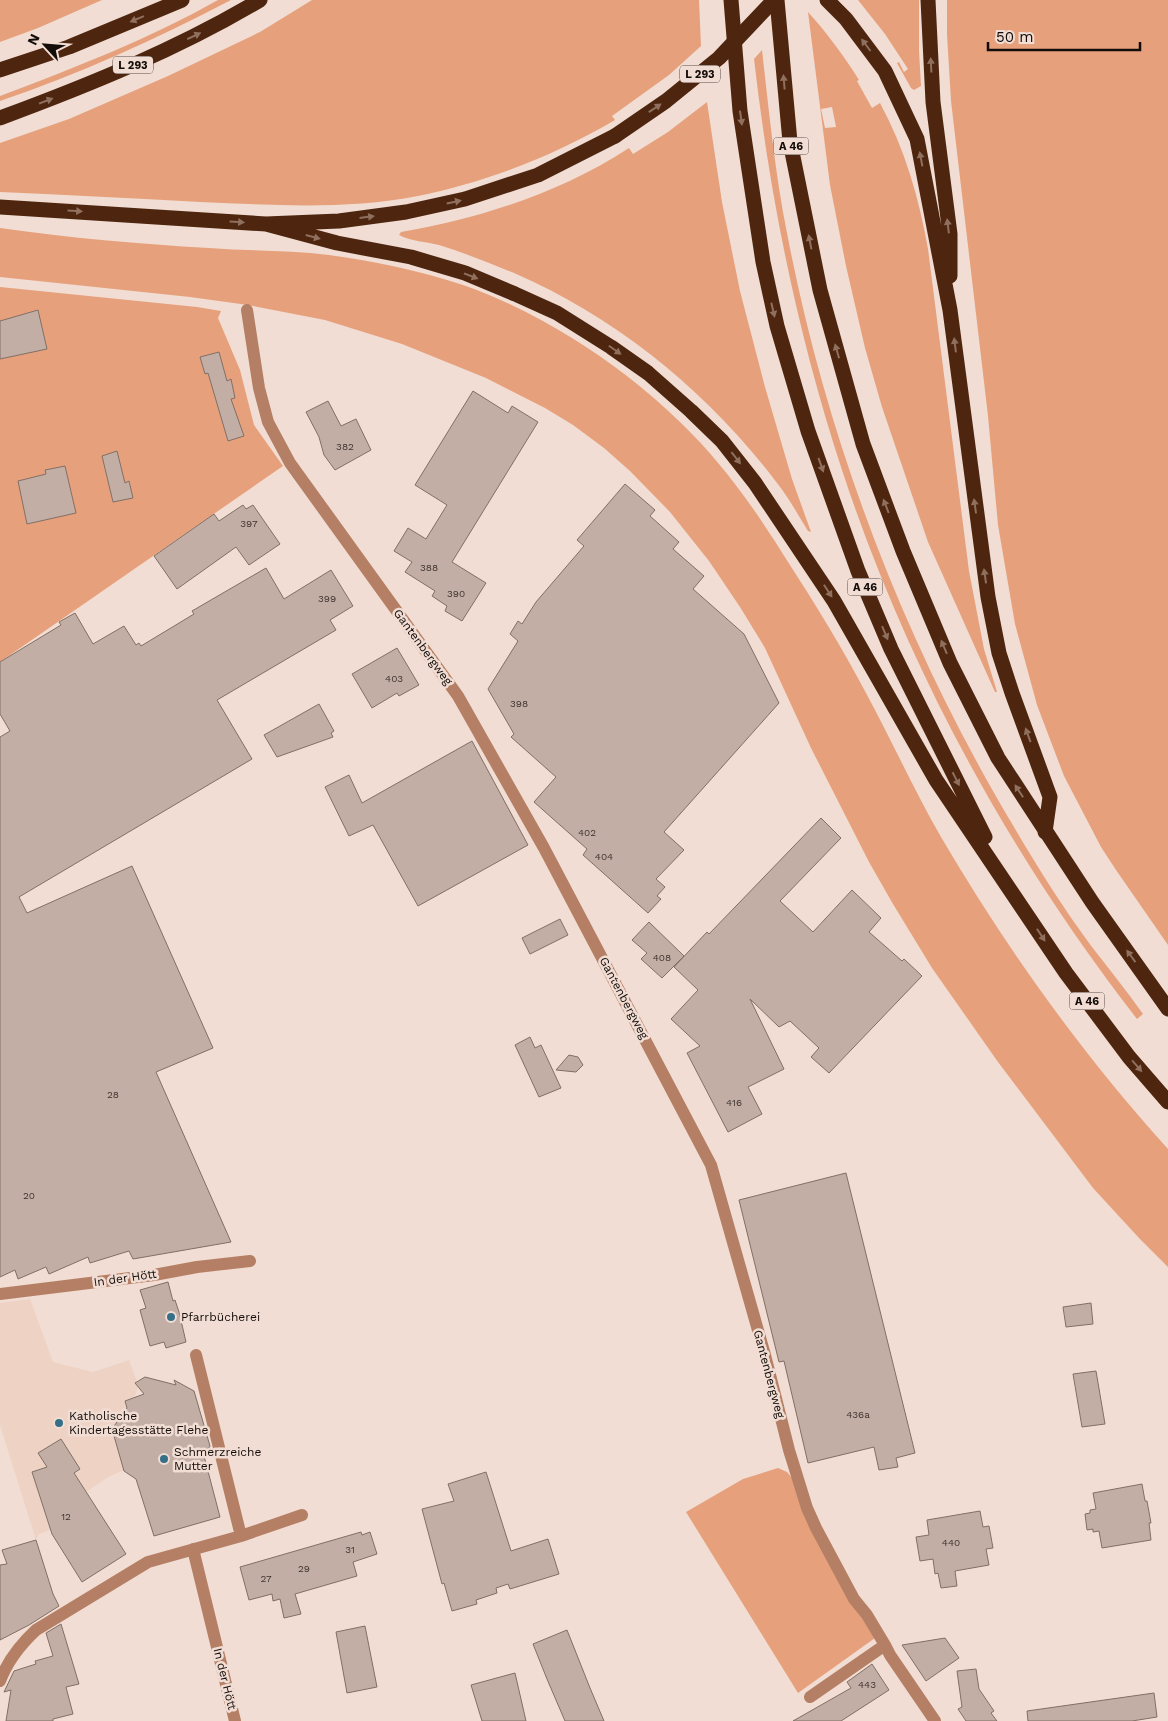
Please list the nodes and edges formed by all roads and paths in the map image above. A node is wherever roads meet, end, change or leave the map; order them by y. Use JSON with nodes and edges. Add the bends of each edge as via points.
{"nodes":[{"id":1,"x":182,"y":0,"type":"edge"},
{"id":2,"x":260,"y":0,"type":"edge"},
{"id":3,"x":731,"y":0,"type":"edge"},
{"id":4,"x":775,"y":0,"type":"edge"},
{"id":5,"x":827,"y":0,"type":"edge"},
{"id":6,"x":928,"y":0,"type":"edge"},
{"id":7,"x":0,"y":70,"type":"edge"},
{"id":8,"x":0,"y":118,"type":"edge"},
{"id":9,"x":0,"y":207,"type":"edge"},
{"id":10,"x":266,"y":224,"type":"junction"},
{"id":11,"x":247,"y":310,"type":"dead end"},
{"id":12,"x":950,"y":310,"type":"junction"},
{"id":13,"x":1045,"y":832,"type":"junction"},
{"id":14,"x":1014,"y":894,"type":"junction"},
{"id":15,"x":1168,"y":1009,"type":"edge"},
{"id":16,"x":1168,"y":1102,"type":"edge"},
{"id":17,"x":250,"y":1261,"type":"dead end"},
{"id":18,"x":0,"y":1294,"type":"edge"},
{"id":19,"x":196,"y":1355,"type":"dead end"},
{"id":20,"x":302,"y":1515,"type":"dead end"},
{"id":21,"x":241,"y":1536,"type":"junction"},
{"id":22,"x":193,"y":1549,"type":"junction"},
{"id":23,"x":885,"y":1644,"type":"junction"},
{"id":24,"x":0,"y":1681,"type":"edge"},
{"id":25,"x":810,"y":1697,"type":"dead end"},
{"id":26,"x":235,"y":1721,"type":"edge"},
{"id":27,"x":935,"y":1721,"type":"edge"}],
"edges":[{"from":1,"to":7,"type":"highway","one_way":true,"via":[[69,47]]},
{"from":8,"to":2,"type":"highway","number":"L 293","one_way":true,"via":[[106,78],[224,22]]},
{"from":3,"to":14,"type":"highway","number":"A 46","one_way":true,"via":[[740,111],[763,262],[777,326],[808,431],[858,571],[891,649]]},
{"from":10,"to":4,"type":"highway","number":"L 293","one_way":true,"bridge":true,"via":[[340,221],[406,212],[464,199],[538,174],[615,136],[666,101],[719,58]]},
{"from":13,"to":4,"type":"highway","number":"A 46","one_way":true,"via":[[998,758],[950,663],[863,444],[820,290],[790,142]]},
{"from":12,"to":5,"type":"highway","one_way":true,"via":[[917,139],[885,70],[846,19]]},
{"from":12,"to":6,"type":"highway","one_way":true,"via":[[950,234],[933,102]]},
{"from":9,"to":10,"type":"highway","number":"L 293","one_way":true},
{"from":10,"to":14,"type":"highway","one_way":true,"via":[[336,243],[411,257],[465,273],[515,294],[557,313],[611,346],[691,411],[722,441],[755,483],[834,600],[936,780]]},
{"from":11,"to":23,"type":"street","name":"Gantenbergweg","via":[[259,388],[268,422],[287,457],[458,696],[544,848],[711,1165],[807,1508],[854,1599]]},
{"from":13,"to":12,"type":"highway","one_way":true,"via":[[1050,797],[999,653],[988,598]]},
{"from":15,"to":13,"type":"highway","number":"A 46","one_way":true},
{"from":14,"to":16,"type":"highway","number":"A 46","one_way":true,"via":[[1066,973],[1129,1057]]},
{"from":17,"to":18,"type":"street","name":"In der Hött"},
{"from":19,"to":21,"type":"street"},
{"from":20,"to":21,"type":"street"},
{"from":21,"to":22,"type":"street"},
{"from":22,"to":24,"type":"street","via":[[148,1562],[36,1630],[11,1660]]},
{"from":22,"to":26,"type":"street","name":"In der Hött"},
{"from":23,"to":25,"type":"street"},
{"from":23,"to":27,"type":"street","name":"Gantenbergweg"}]}
